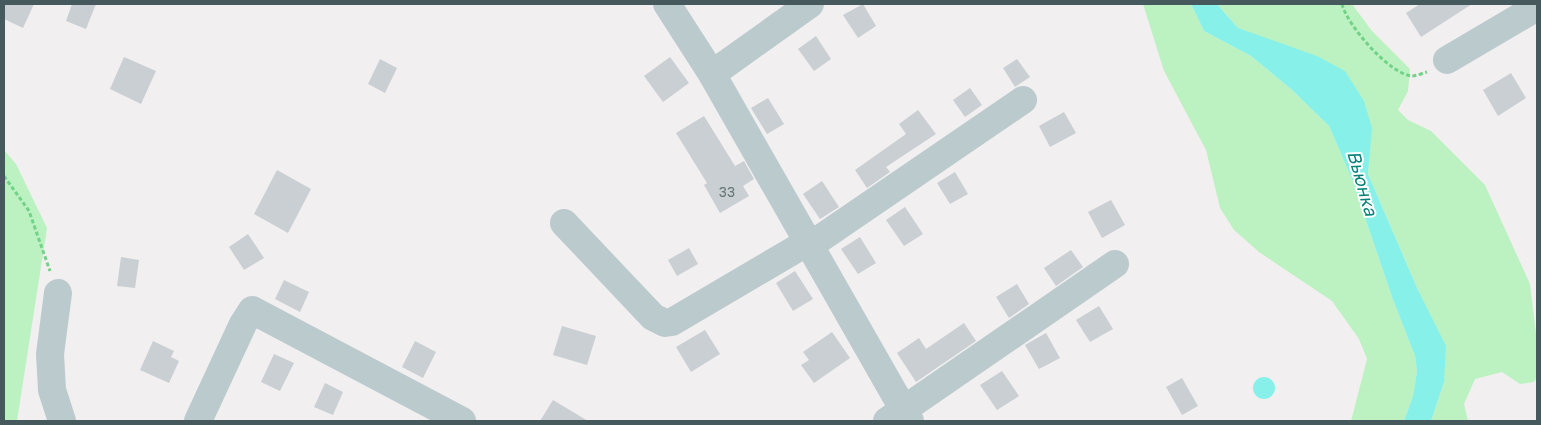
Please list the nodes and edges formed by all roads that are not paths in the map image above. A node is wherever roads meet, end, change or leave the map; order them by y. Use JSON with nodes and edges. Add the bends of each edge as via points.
{"nodes":[{"id":1,"x":667,"y":4,"type":"edge"},
{"id":2,"x":810,"y":4,"type":"edge"},
{"id":3,"x":1537,"y":7,"type":"edge"},
{"id":4,"x":1447,"y":60,"type":"road end"},
{"id":5,"x":712,"y":74,"type":"junction"},
{"id":6,"x":1023,"y":100,"type":"dead end"},
{"id":7,"x":564,"y":223,"type":"dead end"},
{"id":8,"x":808,"y":242,"type":"junction"},
{"id":9,"x":1115,"y":264,"type":"dead end"},
{"id":10,"x":58,"y":293,"type":"road end"},
{"id":11,"x":901,"y":418,"type":"edge"},
{"id":12,"x":62,"y":421,"type":"edge"},
{"id":13,"x":198,"y":421,"type":"edge"},
{"id":14,"x":462,"y":421,"type":"edge"}],
"edges":[{"from":1,"to":5,"type":"street"},
{"from":2,"to":5,"type":"street"},
{"from":3,"to":4,"type":"street"},
{"from":5,"to":8,"type":"street"},
{"from":6,"to":8,"type":"street","via":[[821,238]]},
{"from":7,"to":8,"type":"street","via":[[653,317],[664,323],[672,322]]},
{"from":8,"to":11,"type":"street"},
{"from":9,"to":11,"type":"street"},
{"from":10,"to":12,"type":"street","via":[[50,354],[52,390]]},
{"from":13,"to":14,"type":"street","via":[[252,310]]}]}
